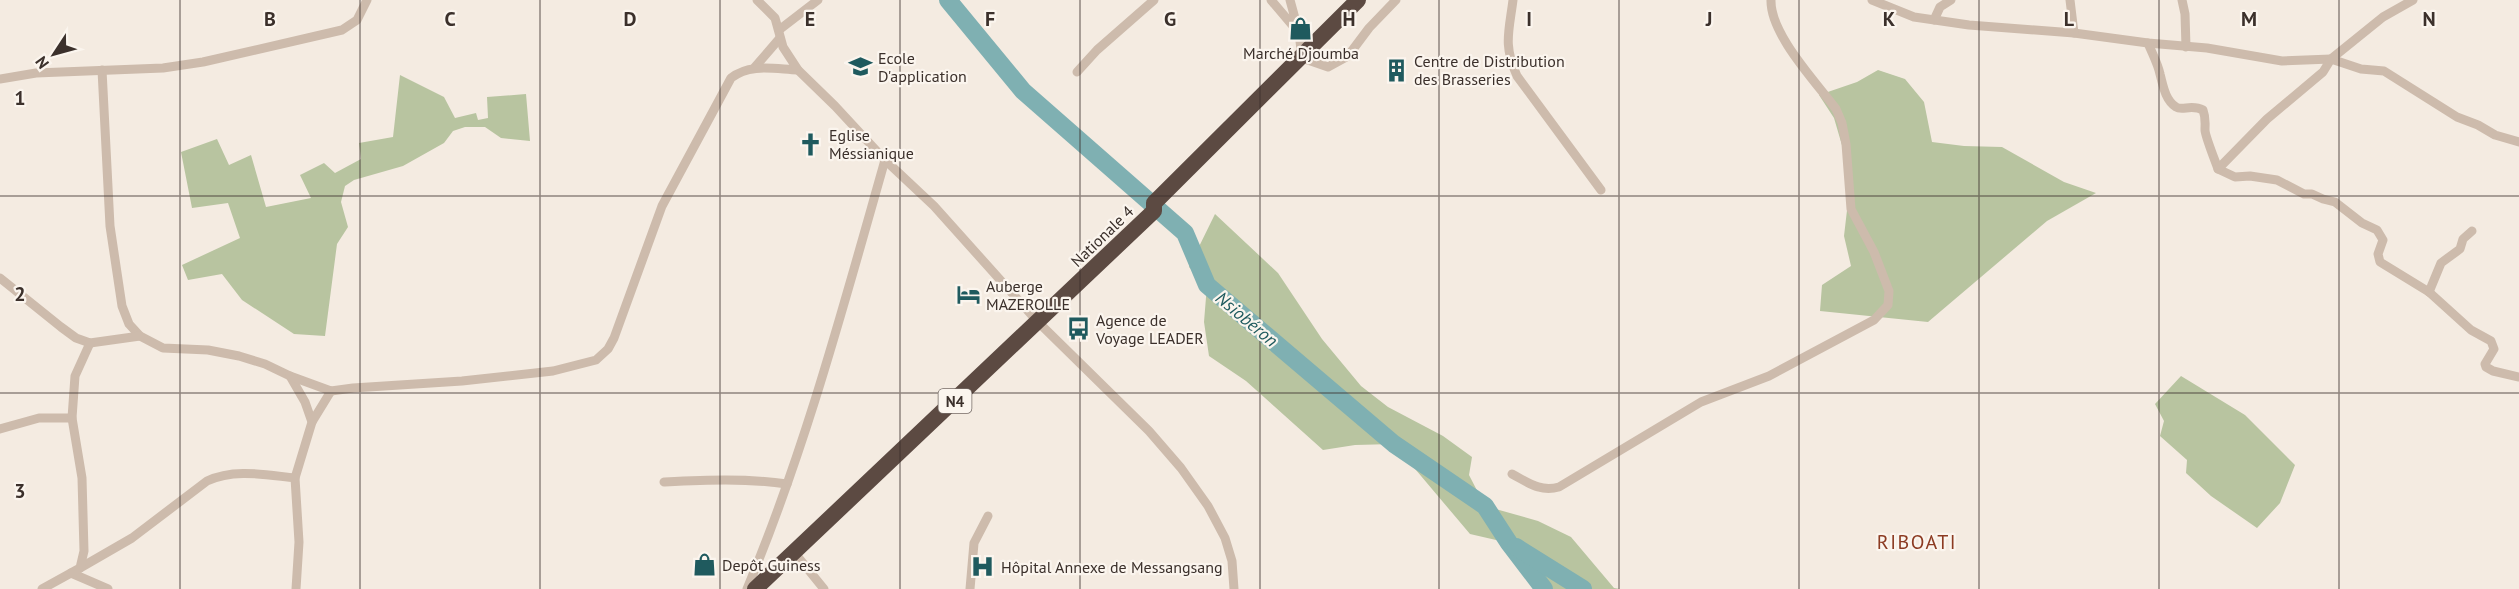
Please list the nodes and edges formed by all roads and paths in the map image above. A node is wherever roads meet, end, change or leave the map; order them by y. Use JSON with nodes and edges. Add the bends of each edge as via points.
{"nodes":[{"id":1,"x":367,"y":0,"type":"edge"},
{"id":2,"x":757,"y":0,"type":"edge"},
{"id":3,"x":818,"y":0,"type":"edge"},
{"id":4,"x":1154,"y":0,"type":"edge"},
{"id":5,"x":1271,"y":0,"type":"edge"},
{"id":6,"x":1290,"y":0,"type":"edge"},
{"id":7,"x":1358,"y":0,"type":"edge"},
{"id":8,"x":1396,"y":0,"type":"edge"},
{"id":9,"x":1513,"y":0,"type":"edge"},
{"id":10,"x":1771,"y":0,"type":"edge"},
{"id":11,"x":1872,"y":0,"type":"edge"},
{"id":12,"x":1951,"y":0,"type":"edge"},
{"id":13,"x":2070,"y":0,"type":"edge"},
{"id":14,"x":2182,"y":0,"type":"edge"},
{"id":15,"x":2414,"y":0,"type":"edge"},
{"id":16,"x":2397,"y":3,"type":"edge"},
{"id":17,"x":1934,"y":20,"type":"junction"},
{"id":18,"x":1299,"y":33,"type":"junction"},
{"id":19,"x":2074,"y":33,"type":"junction"},
{"id":20,"x":779,"y":34,"type":"junction"},
{"id":21,"x":2148,"y":43,"type":"junction"},
{"id":22,"x":2186,"y":47,"type":"junction"},
{"id":23,"x":1302,"y":58,"type":"junction"},
{"id":24,"x":2331,"y":59,"type":"junction"},
{"id":25,"x":755,"y":67,"type":"junction"},
{"id":26,"x":102,"y":70,"type":"junction"},
{"id":27,"x":798,"y":70,"type":"junction"},
{"id":28,"x":1077,"y":72,"type":"dead end"},
{"id":29,"x":0,"y":79,"type":"edge"},
{"id":30,"x":2519,"y":142,"type":"edge"},
{"id":31,"x":885,"y":160,"type":"junction"},
{"id":32,"x":2218,"y":169,"type":"junction"},
{"id":33,"x":1601,"y":190,"type":"dead end"},
{"id":34,"x":2472,"y":231,"type":"dead end"},
{"id":35,"x":0,"y":278,"type":"edge"},
{"id":36,"x":2429,"y":292,"type":"junction"},
{"id":37,"x":1037,"y":321,"type":"junction"},
{"id":38,"x":140,"y":336,"type":"junction"},
{"id":39,"x":90,"y":343,"type":"junction"},
{"id":40,"x":290,"y":376,"type":"junction"},
{"id":41,"x":2519,"y":377,"type":"edge"},
{"id":42,"x":331,"y":391,"type":"junction"},
{"id":43,"x":72,"y":418,"type":"junction"},
{"id":44,"x":312,"y":422,"type":"junction"},
{"id":45,"x":0,"y":429,"type":"edge"},
{"id":46,"x":1512,"y":474,"type":"dead end"},
{"id":47,"x":296,"y":478,"type":"junction"},
{"id":48,"x":664,"y":482,"type":"dead end"},
{"id":49,"x":787,"y":484,"type":"junction"},
{"id":50,"x":988,"y":516,"type":"dead end"},
{"id":51,"x":794,"y":552,"type":"junction"},
{"id":52,"x":76,"y":571,"type":"junction"},
{"id":53,"x":42,"y":589,"type":"edge"},
{"id":54,"x":108,"y":589,"type":"edge"},
{"id":55,"x":296,"y":589,"type":"edge"},
{"id":56,"x":747,"y":589,"type":"edge"},
{"id":57,"x":755,"y":589,"type":"edge"},
{"id":58,"x":824,"y":589,"type":"edge"},
{"id":59,"x":970,"y":589,"type":"edge"},
{"id":60,"x":1234,"y":589,"type":"edge"}],
"edges":[{"from":1,"to":26,"type":"street","via":[[357,20],[325,36],[173,67]]},
{"from":2,"to":20,"type":"street","via":[[775,18]]},
{"from":3,"to":20,"type":"street"},
{"from":4,"to":28,"type":"street"},
{"from":5,"to":18,"type":"street"},
{"from":6,"to":18,"type":"street"},
{"from":7,"to":23,"type":"highway","name":"Nationale 4","number":"N4"},
{"from":8,"to":23,"type":"street","via":[[1338,63],[1328,67]]},
{"from":9,"to":33,"type":"street","via":[[1507,41],[1517,76]]},
{"from":10,"to":46,"type":"street","via":[[1771,16],[1778,32],[1836,109],[1842,123],[1851,208],[1889,291],[1888,305],[1874,320],[1769,376],[1701,402],[1559,487],[1538,488]]},
{"from":11,"to":17,"type":"street"},
{"from":12,"to":17,"type":"street","via":[[1940,7]]},
{"from":13,"to":19,"type":"street"},
{"from":14,"to":22,"type":"street"},
{"from":15,"to":16,"type":"street"},
{"from":16,"to":24,"type":"street"},
{"from":17,"to":19,"type":"street","via":[[2008,30]]},
{"from":18,"to":23,"type":"street"},
{"from":19,"to":21,"type":"street"},
{"from":20,"to":25,"type":"street"},
{"from":20,"to":27,"type":"street"},
{"from":21,"to":22,"type":"street"},
{"from":21,"to":32,"type":"street","via":[[2164,91],[2175,107],[2195,106],[2203,110],[2207,139]]},
{"from":22,"to":24,"type":"street","via":[[2282,61]]},
{"from":23,"to":37,"type":"highway","name":"Nationale 4","number":"N4"},
{"from":24,"to":30,"type":"street","via":[[2361,69],[2384,71],[2457,117]]},
{"from":24,"to":32,"type":"street","via":[[2323,72],[2267,119]]},
{"from":25,"to":27,"type":"street"},
{"from":25,"to":42,"type":"street","via":[[740,70],[719,96],[658,215],[614,338],[596,360],[553,371]]},
{"from":26,"to":29,"type":"street"},
{"from":26,"to":38,"type":"street","via":[[110,226],[122,306],[129,324]]},
{"from":27,"to":31,"type":"street"},
{"from":31,"to":37,"type":"street","via":[[974,249]]},
{"from":31,"to":49,"type":"street"},
{"from":32,"to":36,"type":"street","via":[[2235,177],[2277,180],[2304,194],[2335,202],[2381,234],[2380,262]]},
{"from":34,"to":36,"type":"street","via":[[2463,239],[2460,249],[2441,263]]},
{"from":35,"to":39,"type":"street","via":[[76,338]]},
{"from":36,"to":41,"type":"street","via":[[2495,346],[2486,367]]},
{"from":37,"to":51,"type":"highway","name":"Nationale 4","number":"N4"},
{"from":37,"to":60,"type":"street","via":[[1149,431],[1194,486],[1225,538]]},
{"from":38,"to":39,"type":"street"},
{"from":38,"to":40,"type":"street","via":[[163,348],[240,356]]},
{"from":39,"to":43,"type":"street","via":[[75,375]]},
{"from":40,"to":42,"type":"street"},
{"from":40,"to":44,"type":"street"},
{"from":42,"to":44,"type":"street"},
{"from":43,"to":45,"type":"street","via":[[39,418]]},
{"from":43,"to":52,"type":"street","via":[[82,478],[84,551]]},
{"from":44,"to":47,"type":"street"},
{"from":47,"to":52,"type":"street","via":[[220,475],[132,538]]},
{"from":47,"to":55,"type":"street"},
{"from":48,"to":49,"type":"street","via":[[723,479]]},
{"from":49,"to":56,"type":"street"},
{"from":50,"to":59,"type":"street","via":[[974,543]]},
{"from":51,"to":57,"type":"highway","name":"Nationale 4","number":"N4"},
{"from":51,"to":58,"type":"street"},
{"from":52,"to":53,"type":"street"},
{"from":52,"to":54,"type":"street"}]}
